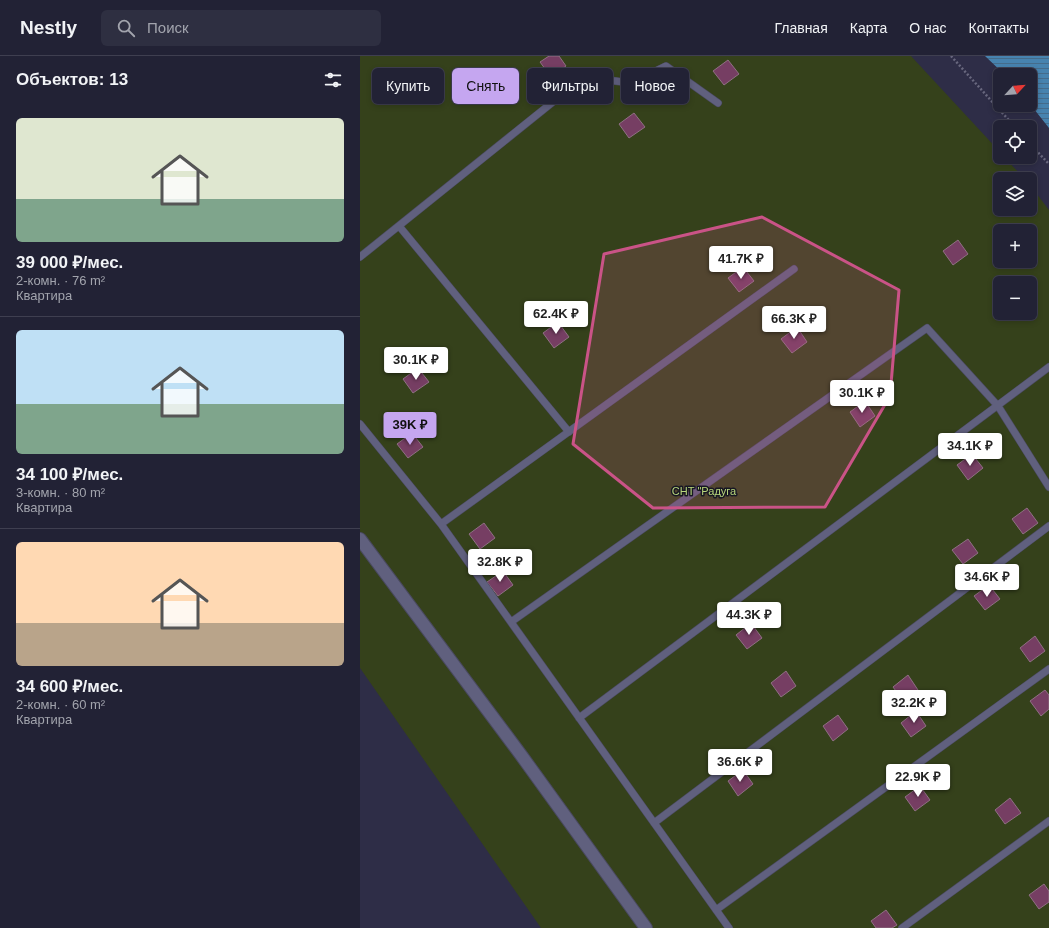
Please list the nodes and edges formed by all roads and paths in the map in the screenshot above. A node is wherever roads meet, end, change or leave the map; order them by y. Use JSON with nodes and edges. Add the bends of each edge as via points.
{"nodes":[{"id":1,"x":950,"y":56,"type":"edge"},
{"id":2,"x":718,"y":103,"type":"dead end"},
{"id":3,"x":1009,"y":120,"type":"edge"},
{"id":4,"x":1037,"y":151,"type":"edge"},
{"id":5,"x":1049,"y":164,"type":"edge"},
{"id":6,"x":399,"y":226,"type":"junction"},
{"id":7,"x":360,"y":257,"type":"edge"},
{"id":8,"x":794,"y":269,"type":"dead end"},
{"id":9,"x":1049,"y":368,"type":"edge"},
{"id":10,"x":998,"y":406,"type":"junction"},
{"id":11,"x":360,"y":424,"type":"edge"},
{"id":12,"x":568,"y":432,"type":"junction"},
{"id":13,"x":1049,"y":487,"type":"edge"},
{"id":14,"x":441,"y":524,"type":"junction"},
{"id":15,"x":1049,"y":526,"type":"edge"},
{"id":16,"x":360,"y":540,"type":"edge"},
{"id":17,"x":511,"y":622,"type":"junction"},
{"id":18,"x":1049,"y":669,"type":"edge"},
{"id":19,"x":579,"y":718,"type":"junction"},
{"id":20,"x":1049,"y":821,"type":"edge"},
{"id":21,"x":654,"y":823,"type":"junction"},
{"id":22,"x":716,"y":910,"type":"junction"},
{"id":23,"x":646,"y":928,"type":"edge"},
{"id":24,"x":729,"y":928,"type":"edge"},
{"id":25,"x":902,"y":928,"type":"edge"}],
"edges":[{"from":1,"to":3,"type":"path"},
{"from":2,"to":6,"type":"lane","via":[[666,66],[631,83],[584,76]]},
{"from":4,"to":5,"type":"path"},
{"from":6,"to":7,"type":"lane"},
{"from":6,"to":12,"type":"lane"},
{"from":8,"to":12,"type":"lane"},
{"from":9,"to":10,"type":"lane"},
{"from":10,"to":13,"type":"lane"},
{"from":10,"to":17,"type":"lane","via":[[927,328]]},
{"from":10,"to":19,"type":"lane"},
{"from":11,"to":14,"type":"lane"},
{"from":12,"to":14,"type":"lane"},
{"from":14,"to":17,"type":"lane"},
{"from":15,"to":21,"type":"lane"},
{"from":16,"to":23,"type":"street","via":[[521,755]]},
{"from":17,"to":19,"type":"lane"},
{"from":18,"to":22,"type":"lane"},
{"from":19,"to":21,"type":"lane"},
{"from":20,"to":25,"type":"lane"},
{"from":21,"to":22,"type":"lane"},
{"from":22,"to":24,"type":"lane"}]}
